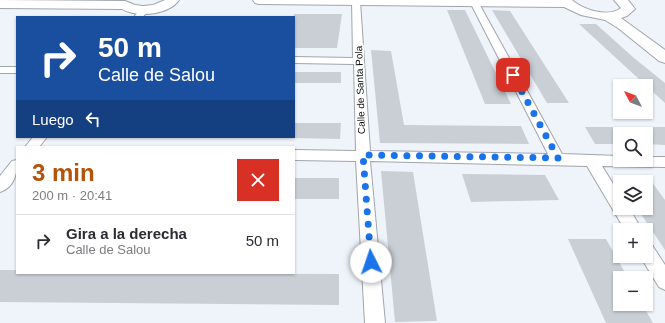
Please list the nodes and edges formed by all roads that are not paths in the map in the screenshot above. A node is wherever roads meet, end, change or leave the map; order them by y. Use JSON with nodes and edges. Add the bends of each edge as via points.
{"nodes":[{"id":1,"x":173,"y":0,"type":"edge"},
{"id":2,"x":259,"y":0,"type":"edge"},
{"id":3,"x":620,"y":0,"type":"edge"},
{"id":4,"x":337,"y":1,"type":"edge"},
{"id":5,"x":356,"y":1,"type":"junction"},
{"id":6,"x":456,"y":1,"type":"edge"},
{"id":7,"x":566,"y":1,"type":"edge"},
{"id":8,"x":126,"y":2,"type":"edge"},
{"id":9,"x":474,"y":2,"type":"junction"},
{"id":10,"x":0,"y":4,"type":"edge"},
{"id":11,"x":141,"y":13,"type":"edge"},
{"id":12,"x":614,"y":15,"type":"junction"},
{"id":13,"x":665,"y":49,"type":"edge"},
{"id":14,"x":665,"y":58,"type":"edge"},
{"id":15,"x":295,"y":60,"type":"edge"},
{"id":16,"x":359,"y":61,"type":"junction"},
{"id":17,"x":0,"y":70,"type":"edge"},
{"id":18,"x":16,"y":70,"type":"edge"},
{"id":19,"x":39,"y":138,"type":"edge"},
{"id":20,"x":33,"y":146,"type":"edge"},
{"id":21,"x":295,"y":155,"type":"edge"},
{"id":22,"x":363,"y":155,"type":"junction"},
{"id":23,"x":558,"y":158,"type":"junction"},
{"id":24,"x":591,"y":161,"type":"junction"},
{"id":25,"x":665,"y":162,"type":"edge"},
{"id":26,"x":16,"y":166,"type":"edge"},
{"id":27,"x":1,"y":185,"type":"edge"},
{"id":28,"x":613,"y":197,"type":"edge"},
{"id":29,"x":653,"y":261,"type":"edge"},
{"id":30,"x":665,"y":281,"type":"edge"},
{"id":31,"x":375,"y":323,"type":"edge"}],
"edges":[{"from":1,"to":11,"type":"street"},
{"from":2,"to":4,"type":"street"},
{"from":3,"to":12,"type":"street","via":[[628,9]]},
{"from":4,"to":5,"type":"street"},
{"from":5,"to":6,"type":"street"},
{"from":5,"to":16,"type":"street","name":"Calle de Santa Pola"},
{"from":6,"to":9,"type":"street"},
{"from":7,"to":9,"type":"street"},
{"from":7,"to":12,"type":"street","via":[[584,12]]},
{"from":8,"to":10,"type":"street"},
{"from":8,"to":11,"type":"street","via":[[132,9]]},
{"from":9,"to":23,"type":"street"},
{"from":12,"to":13,"type":"street"},
{"from":12,"to":14,"type":"street"},
{"from":15,"to":16,"type":"street"},
{"from":16,"to":22,"type":"street","name":"Calle de Santa Pola"},
{"from":17,"to":18,"type":"street"},
{"from":19,"to":20,"type":"street"},
{"from":21,"to":22,"type":"street"},
{"from":22,"to":23,"type":"street"},
{"from":22,"to":31,"type":"street","name":"Calle de Santa Pola"},
{"from":23,"to":24,"type":"street"},
{"from":24,"to":25,"type":"street"},
{"from":24,"to":28,"type":"street"},
{"from":26,"to":27,"type":"street"},
{"from":29,"to":30,"type":"street"}]}
